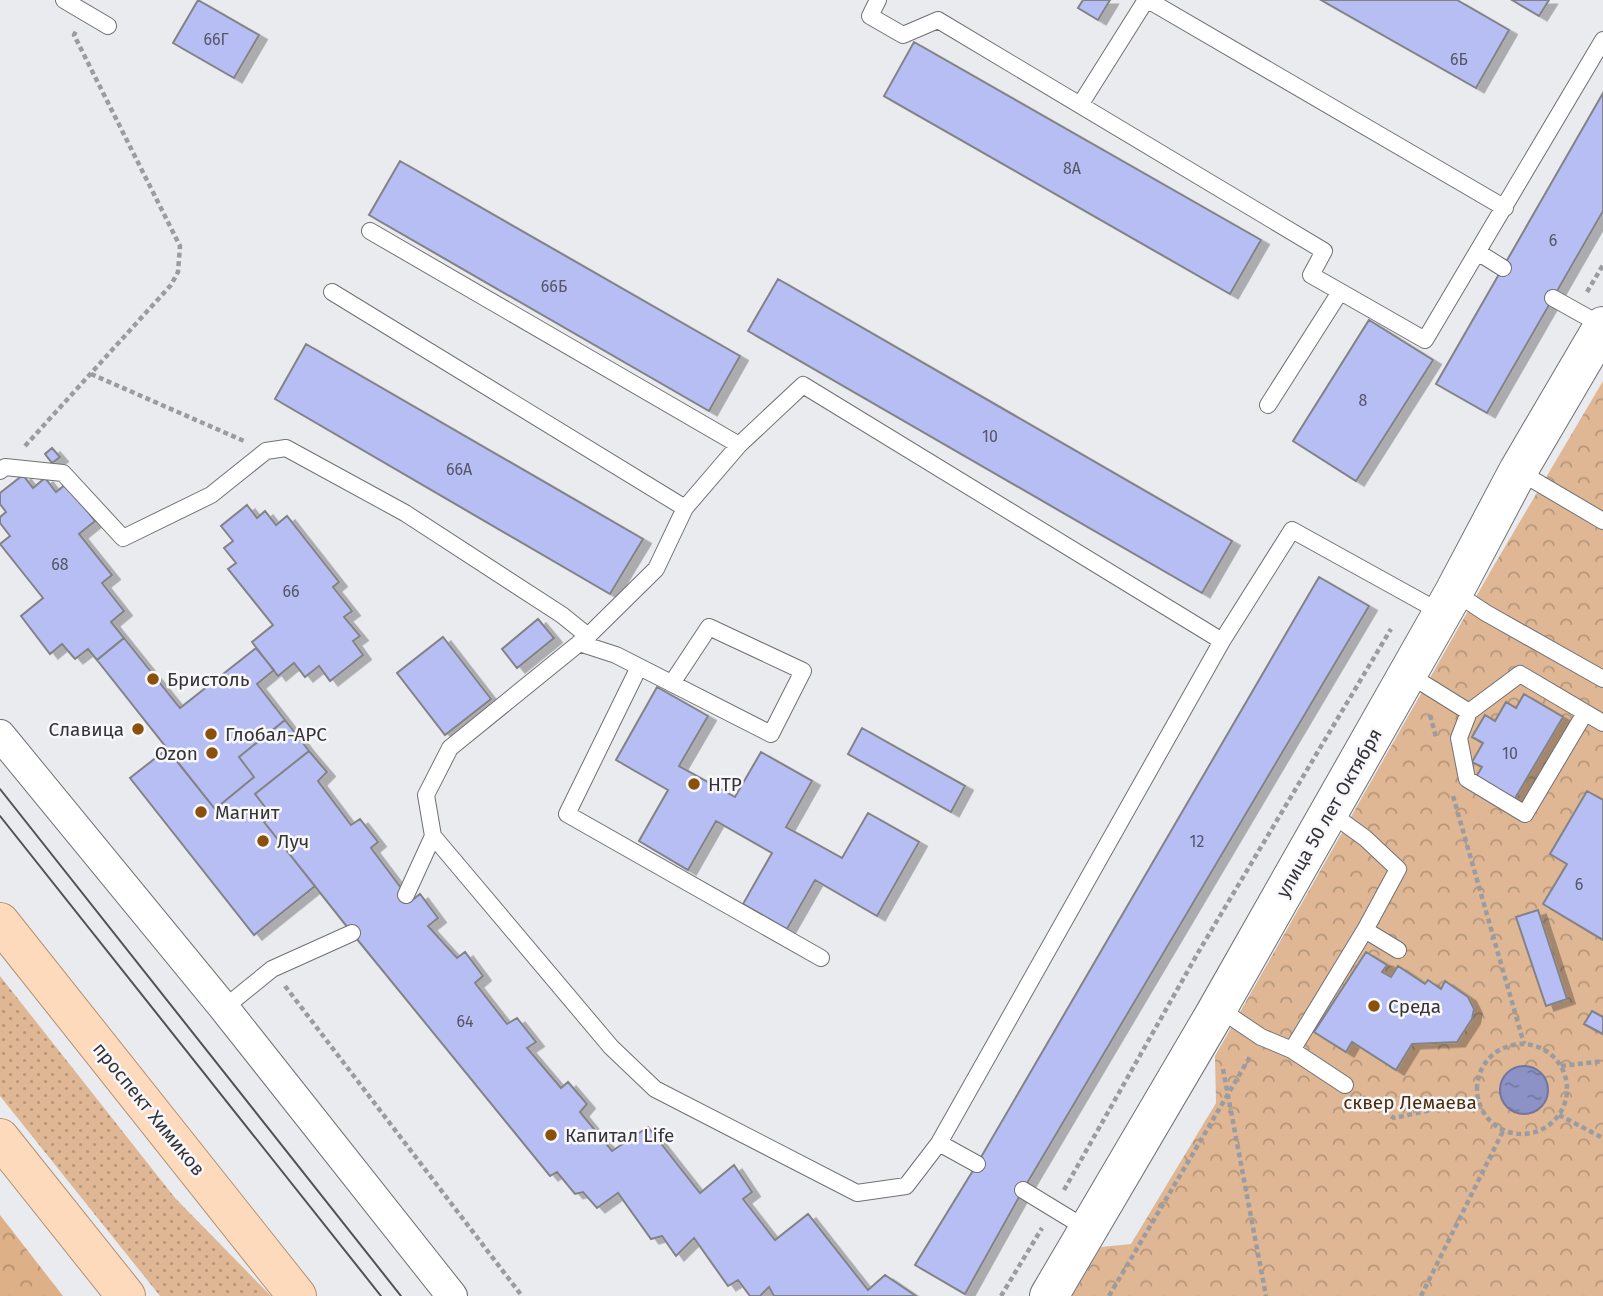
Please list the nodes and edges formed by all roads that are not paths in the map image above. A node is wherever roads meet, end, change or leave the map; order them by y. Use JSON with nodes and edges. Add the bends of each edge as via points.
{"nodes":[{"id":1,"x":64,"y":0,"type":"edge"},
{"id":2,"x":878,"y":0,"type":"edge"},
{"id":3,"x":1147,"y":0,"type":"edge"},
{"id":4,"x":108,"y":26,"type":"dead end"},
{"id":5,"x":1603,"y":40,"type":"edge"},
{"id":6,"x":1080,"y":105,"type":"junction"},
{"id":7,"x":1505,"y":208,"type":"junction"},
{"id":8,"x":370,"y":230,"type":"dead end"},
{"id":9,"x":1479,"y":253,"type":"junction"},
{"id":10,"x":1503,"y":268,"type":"dead end"},
{"id":11,"x":332,"y":292,"type":"dead end"},
{"id":12,"x":1340,"y":292,"type":"junction"},
{"id":13,"x":1553,"y":298,"type":"dead end"},
{"id":14,"x":1597,"y":315,"type":"edge"},
{"id":15,"x":1268,"y":405,"type":"dead end"},
{"id":16,"x":739,"y":445,"type":"junction"},
{"id":17,"x":3,"y":469,"type":"edge"},
{"id":18,"x":1518,"y":471,"type":"junction"},
{"id":19,"x":685,"y":508,"type":"junction"},
{"id":20,"x":1603,"y":522,"type":"edge"},
{"id":21,"x":1436,"y":600,"type":"junction"},
{"id":22,"x":583,"y":640,"type":"junction"},
{"id":23,"x":1222,"y":641,"type":"junction"},
{"id":24,"x":639,"y":667,"type":"junction"},
{"id":25,"x":1414,"y":677,"type":"junction"},
{"id":26,"x":1603,"y":679,"type":"edge"},
{"id":27,"x":672,"y":683,"type":"junction"},
{"id":28,"x":1469,"y":712,"type":"junction"},
{"id":29,"x":1585,"y":713,"type":"junction"},
{"id":30,"x":1603,"y":723,"type":"edge"},
{"id":31,"x":0,"y":735,"type":"edge"},
{"id":32,"x":1329,"y":812,"type":"junction"},
{"id":33,"x":433,"y":836,"type":"junction"},
{"id":34,"x":406,"y":895,"type":"dead end"},
{"id":35,"x":0,"y":922,"type":"edge"},
{"id":36,"x":1365,"y":930,"type":"junction"},
{"id":37,"x":352,"y":933,"type":"dead end"},
{"id":38,"x":1398,"y":950,"type":"dead end"},
{"id":39,"x":16,"y":953,"type":"edge"},
{"id":40,"x":821,"y":958,"type":"dead end"},
{"id":41,"x":225,"y":1007,"type":"junction"},
{"id":42,"x":1216,"y":1011,"type":"junction"},
{"id":43,"x":1292,"y":1050,"type":"junction"},
{"id":44,"x":1345,"y":1085,"type":"road end"},
{"id":45,"x":0,"y":1138,"type":"edge"},
{"id":46,"x":939,"y":1143,"type":"junction"},
{"id":47,"x":977,"y":1164,"type":"dead end"},
{"id":48,"x":1023,"y":1190,"type":"dead end"},
{"id":49,"x":1087,"y":1229,"type":"junction"},
{"id":50,"x":126,"y":1296,"type":"edge"},
{"id":51,"x":297,"y":1296,"type":"edge"},
{"id":52,"x":452,"y":1296,"type":"edge"},
{"id":53,"x":1049,"y":1296,"type":"edge"}],
"edges":[{"from":1,"to":4,"type":"lane"},
{"from":2,"to":6,"type":"lane","via":[[870,16],[903,35],[938,20]]},
{"from":3,"to":6,"type":"lane"},
{"from":3,"to":7,"type":"lane"},
{"from":5,"to":7,"type":"lane"},
{"from":6,"to":12,"type":"lane","via":[[1324,251],[1311,275]]},
{"from":7,"to":9,"type":"lane"},
{"from":8,"to":16,"type":"lane"},
{"from":9,"to":10,"type":"lane"},
{"from":9,"to":12,"type":"lane","via":[[1425,340]]},
{"from":11,"to":19,"type":"lane"},
{"from":12,"to":15,"type":"lane"},
{"from":13,"to":14,"type":"lane"},
{"from":14,"to":18,"type":"street","name":"улица 50 лет Октября"},
{"from":16,"to":19,"type":"lane"},
{"from":16,"to":23,"type":"lane","via":[[803,385]]},
{"from":17,"to":22,"type":"lane","via":[[63,473],[123,538],[211,495],[266,451],[286,448],[405,513],[562,615]]},
{"from":18,"to":20,"type":"lane"},
{"from":18,"to":21,"type":"street","name":"улица 50 лет Октября"},
{"from":19,"to":22,"type":"lane","via":[[656,569]]},
{"from":21,"to":23,"type":"lane","via":[[1292,530]]},
{"from":21,"to":25,"type":"street","name":"улица 50 лет Октября"},
{"from":21,"to":26,"type":"lane","via":[[1486,613]]},
{"from":22,"to":24,"type":"lane"},
{"from":22,"to":33,"type":"lane","via":[[450,748],[426,795]]},
{"from":23,"to":46,"type":"lane"},
{"from":24,"to":27,"type":"lane"},
{"from":24,"to":40,"type":"lane","via":[[567,814]]},
{"from":25,"to":28,"type":"lane"},
{"from":25,"to":32,"type":"street","name":"улица 50 лет Октября"},
{"from":27,"to":27,"type":"lane","via":[[771,734],[803,671],[709,626]]},
{"from":28,"to":29,"type":"lane","via":[[1520,674]]},
{"from":28,"to":29,"type":"lane","via":[[1459,738],[1467,779],[1525,814]]},
{"from":29,"to":30,"type":"lane"},
{"from":31,"to":41,"type":"street"},
{"from":32,"to":36,"type":"lane","via":[[1398,869]]},
{"from":32,"to":42,"type":"street","name":"улица 50 лет Октября"},
{"from":33,"to":34,"type":"lane"},
{"from":33,"to":46,"type":"lane","via":[[611,1048],[655,1089],[857,1193],[906,1186]]},
{"from":35,"to":39,"type":"main road","name":"проспект Химиков"},
{"from":36,"to":38,"type":"lane"},
{"from":36,"to":43,"type":"lane"},
{"from":37,"to":41,"type":"lane","via":[[272,969]]},
{"from":39,"to":51,"type":"main road","name":"проспект Химиков"},
{"from":41,"to":52,"type":"street"},
{"from":42,"to":43,"type":"lane"},
{"from":42,"to":49,"type":"street","name":"улица 50 лет Октября"},
{"from":43,"to":44,"type":"lane"},
{"from":45,"to":50,"type":"main road"},
{"from":46,"to":47,"type":"lane"},
{"from":48,"to":49,"type":"lane"},
{"from":49,"to":53,"type":"street","name":"улица 50 лет Октября"}]}
